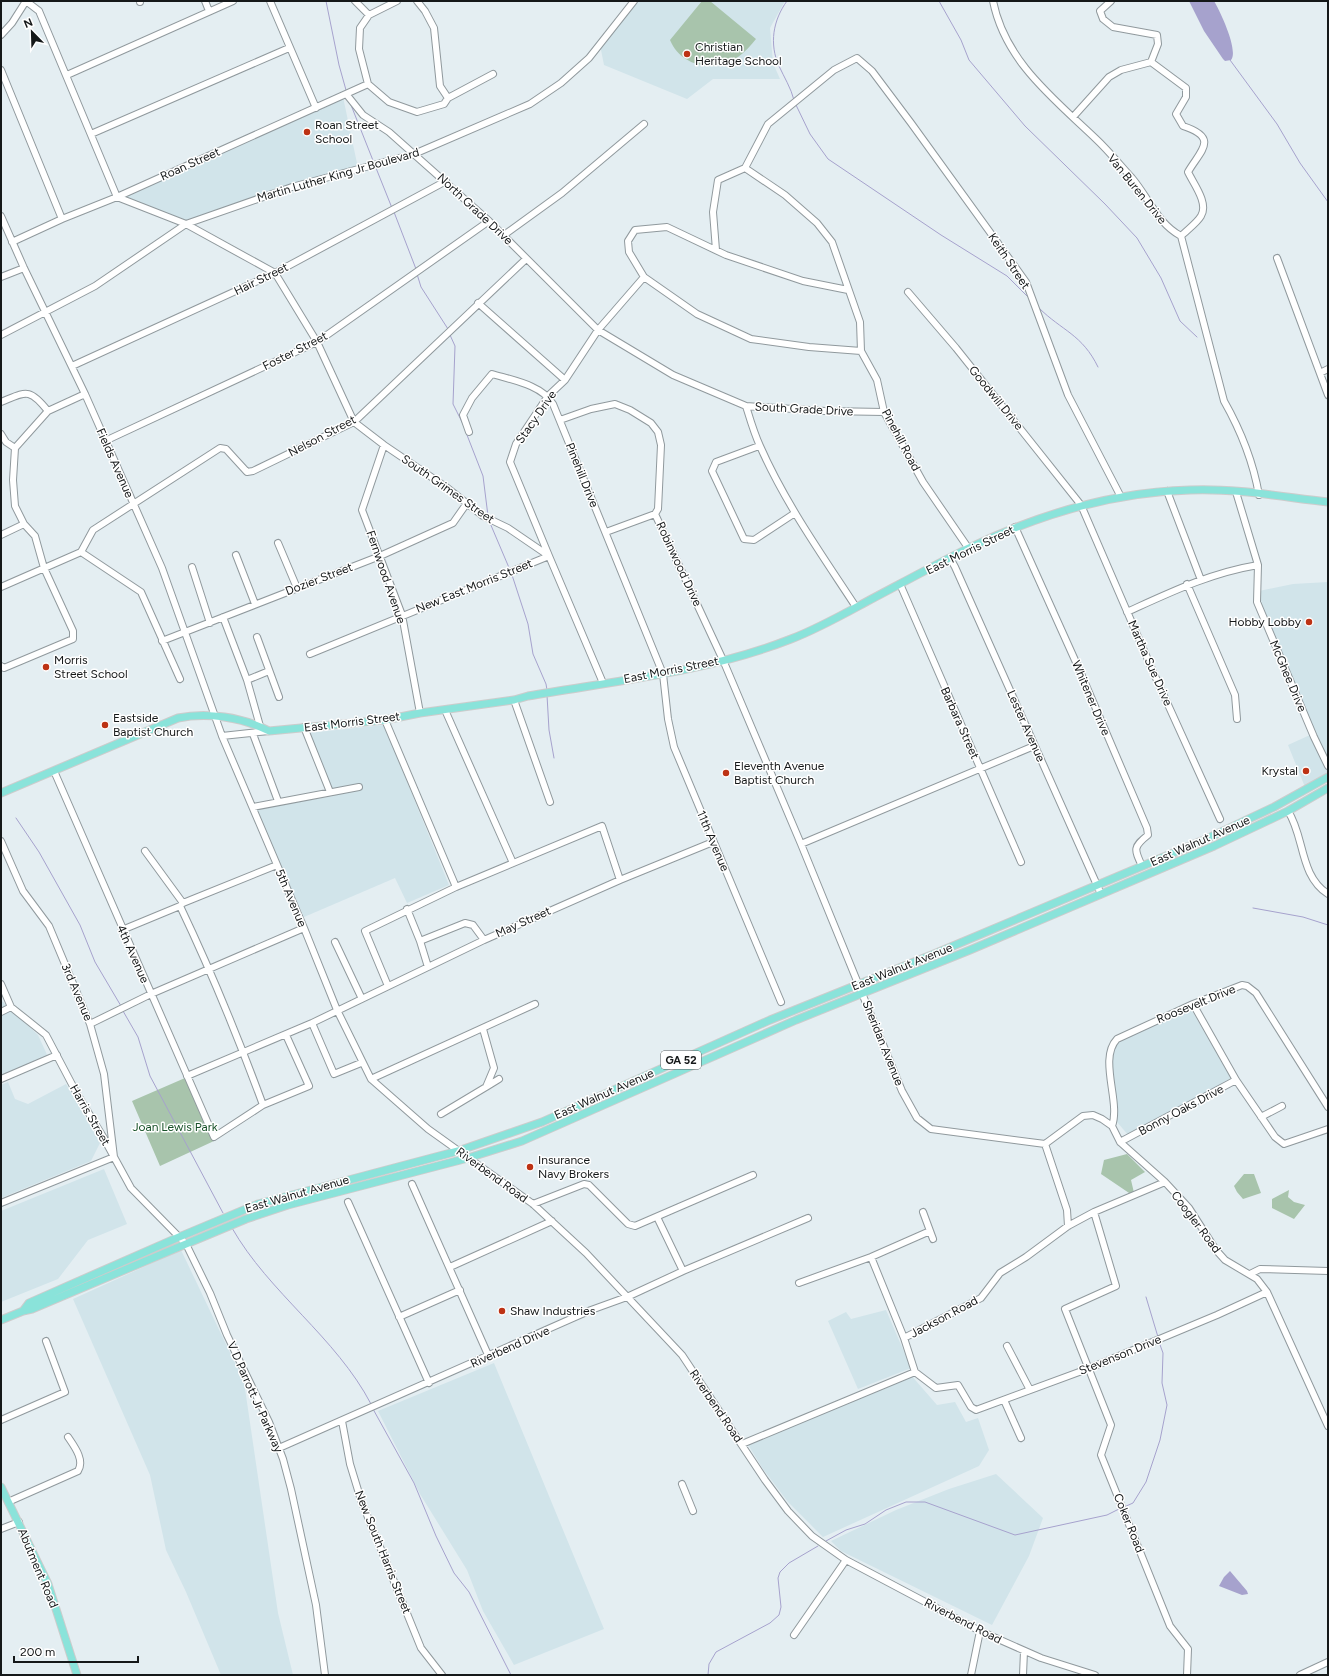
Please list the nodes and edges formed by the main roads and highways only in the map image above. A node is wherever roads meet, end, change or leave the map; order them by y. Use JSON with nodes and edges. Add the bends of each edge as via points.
{"nodes":[{"id":1,"x":1328,"y":502,"type":"edge"},
{"id":2,"x":1328,"y":777,"type":"edge"},
{"id":3,"x":1328,"y":788,"type":"edge"},
{"id":4,"x":1,"y":793,"type":"edge"},
{"id":5,"x":706,"y":1048,"type":"junction"},
{"id":6,"x":710,"y":1057,"type":"junction"},
{"id":7,"x":23,"y":1311,"type":"junction"},
{"id":8,"x":1,"y":1320,"type":"edge"},
{"id":9,"x":1,"y":1487,"type":"edge"},
{"id":10,"x":77,"y":1675,"type":"edge"}],
"edges":[{"from":1,"to":4,"type":"main road","name":"East Morris Street","via":[[1202,490],[1167,491],[1081,505],[1015,527],[791,639],[723,660],[663,674],[384,720],[269,731],[260,726],[214,716],[178,718]]},
{"from":2,"to":5,"type":"main road","name":"East Walnut Avenue","number":"GA 52","via":[[1240,824]]},
{"from":3,"to":6,"type":"main road","name":"East Walnut Avenue","number":"GA 52","via":[[1237,836]]},
{"from":5,"to":6,"type":"main road"},
{"from":5,"to":7,"type":"main road","name":"East Walnut Avenue","number":"GA 52","via":[[542,1122],[458,1151],[281,1197],[230,1215],[29,1302]]},
{"from":6,"to":7,"type":"main road","name":"East Walnut Avenue","number":"GA 52","via":[[522,1140],[468,1158],[288,1205],[246,1219]]},
{"from":7,"to":8,"type":"main road","name":"East Walnut Avenue","number":"GA 52"},
{"from":9,"to":10,"type":"main road","name":"Abutment Road","via":[[48,1584]]}]}
